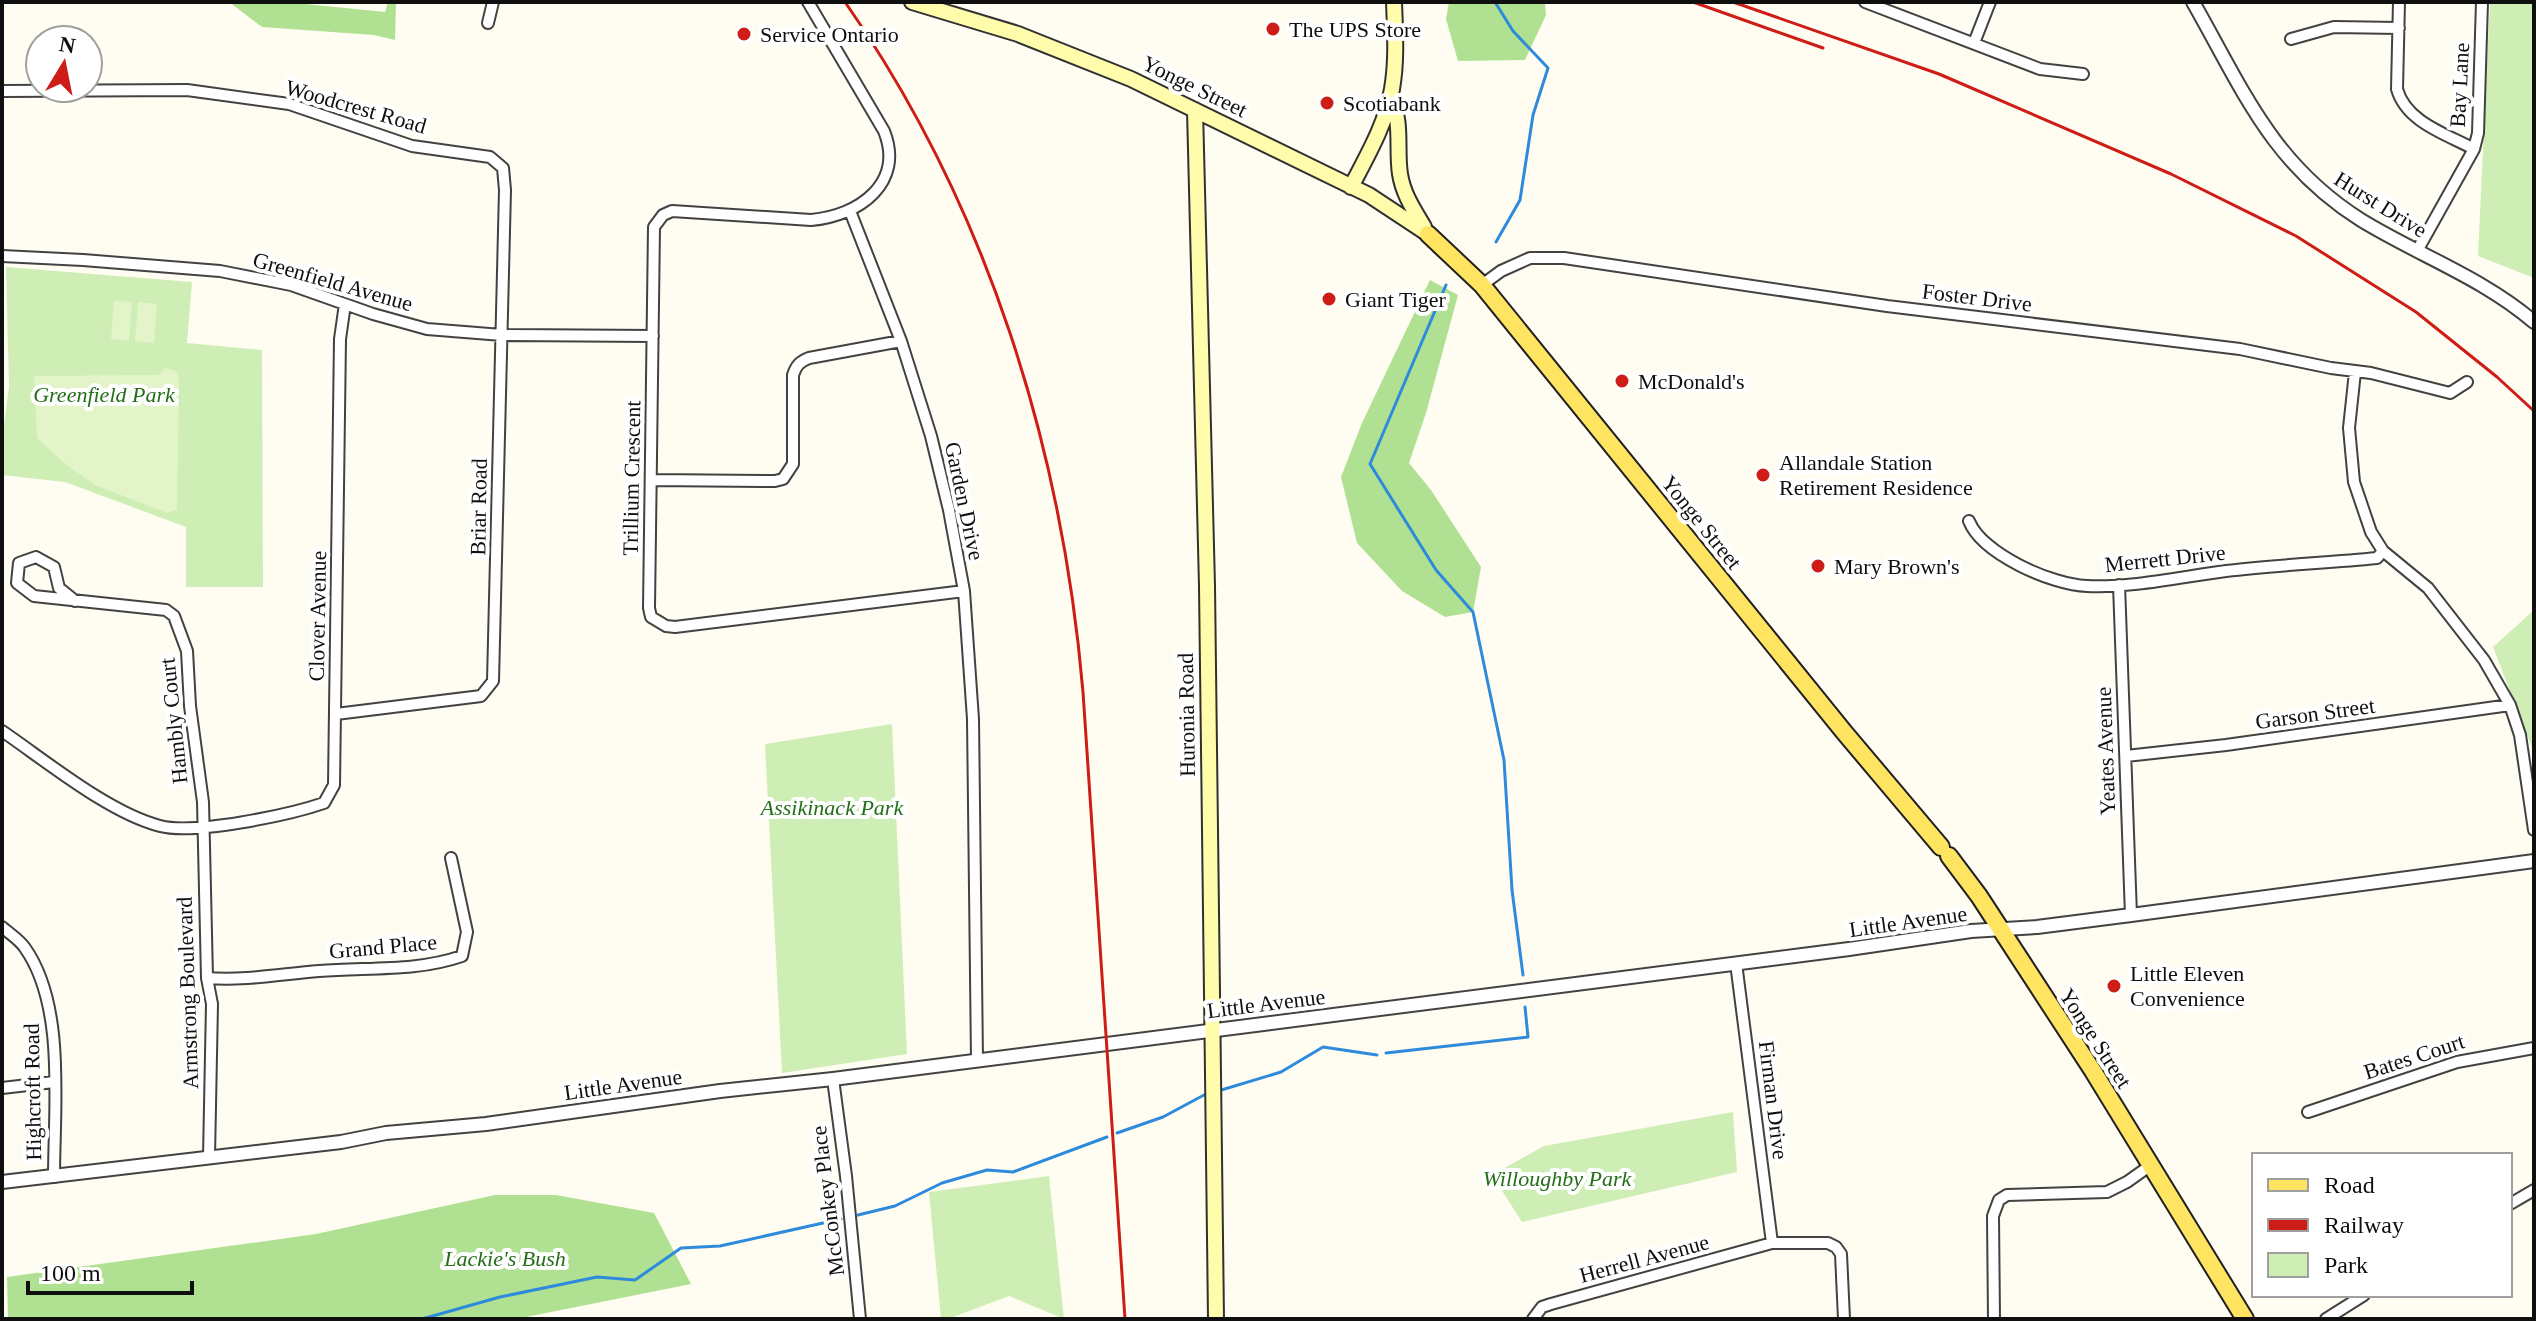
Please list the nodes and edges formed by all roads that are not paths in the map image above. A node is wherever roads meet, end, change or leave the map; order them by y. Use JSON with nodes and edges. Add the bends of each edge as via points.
{"nodes":[{"id":1,"x":493,"y":2,"type":"edge"},
{"id":2,"x":808,"y":2,"type":"edge"},
{"id":3,"x":912,"y":2,"type":"edge"},
{"id":4,"x":1394,"y":2,"type":"edge"},
{"id":5,"x":1865,"y":2,"type":"edge"},
{"id":6,"x":1990,"y":2,"type":"edge"},
{"id":7,"x":2193,"y":2,"type":"edge"},
{"id":8,"x":2399,"y":2,"type":"edge"},
{"id":9,"x":2482,"y":2,"type":"edge"},
{"id":10,"x":488,"y":23,"type":"dead end"},
{"id":11,"x":2399,"y":28,"type":"junction"},
{"id":12,"x":2291,"y":39,"type":"dead end"},
{"id":13,"x":1974,"y":43,"type":"junction"},
{"id":14,"x":2083,"y":74,"type":"dead end"},
{"id":15,"x":2,"y":91,"type":"edge"},
{"id":16,"x":1390,"y":98,"type":"junction"},
{"id":17,"x":1195,"y":110,"type":"junction"},
{"id":18,"x":2474,"y":149,"type":"junction"},
{"id":19,"x":503,"y":168,"type":"joint"},
{"id":20,"x":1351,"y":187,"type":"junction"},
{"id":21,"x":850,"y":211,"type":"junction"},
{"id":22,"x":1428,"y":234,"type":"junction"},
{"id":23,"x":2417,"y":251,"type":"junction"},
{"id":24,"x":2,"y":256,"type":"edge"},
{"id":25,"x":1482,"y":285,"type":"junction"},
{"id":26,"x":345,"y":304,"type":"junction"},
{"id":27,"x":2534,"y":322,"type":"edge"},
{"id":28,"x":502,"y":335,"type":"junction"},
{"id":29,"x":653,"y":336,"type":"junction"},
{"id":30,"x":901,"y":341,"type":"junction"},
{"id":31,"x":2355,"y":372,"type":"junction"},
{"id":32,"x":2467,"y":382,"type":"dead end"},
{"id":33,"x":651,"y":480,"type":"junction"},
{"id":34,"x":1969,"y":521,"type":"dead end"},
{"id":35,"x":2383,"y":551,"type":"junction"},
{"id":36,"x":2119,"y":585,"type":"junction"},
{"id":37,"x":964,"y":591,"type":"junction"},
{"id":38,"x":75,"y":601,"type":"junction"},
{"id":39,"x":2510,"y":705,"type":"junction"},
{"id":40,"x":336,"y":714,"type":"junction"},
{"id":41,"x":2,"y":731,"type":"edge"},
{"id":42,"x":2126,"y":756,"type":"junction"},
{"id":43,"x":203,"y":828,"type":"junction"},
{"id":44,"x":2534,"y":830,"type":"edge"},
{"id":45,"x":451,"y":858,"type":"dead end"},
{"id":46,"x":2534,"y":861,"type":"edge"},
{"id":47,"x":2131,"y":915,"type":"junction"},
{"id":48,"x":2,"y":927,"type":"edge"},
{"id":49,"x":2000,"y":929,"type":"junction"},
{"id":50,"x":1736,"y":963,"type":"junction"},
{"id":51,"x":207,"y":978,"type":"junction"},
{"id":52,"x":1211,"y":1030,"type":"junction"},
{"id":53,"x":2534,"y":1048,"type":"edge"},
{"id":54,"x":977,"y":1060,"type":"junction"},
{"id":55,"x":833,"y":1079,"type":"junction"},
{"id":56,"x":54,"y":1082,"type":"junction"},
{"id":57,"x":2,"y":1088,"type":"edge"},
{"id":58,"x":2308,"y":1112,"type":"dead end"},
{"id":59,"x":209,"y":1157,"type":"junction"},
{"id":60,"x":2151,"y":1165,"type":"junction"},
{"id":61,"x":54,"y":1177,"type":"junction"},
{"id":62,"x":2,"y":1182,"type":"edge"},
{"id":63,"x":2534,"y":1190,"type":"edge"},
{"id":64,"x":2512,"y":1203,"type":"edge"},
{"id":65,"x":1772,"y":1243,"type":"junction"},
{"id":66,"x":2361,"y":1297,"type":"edge"},
{"id":67,"x":860,"y":1319,"type":"edge"},
{"id":68,"x":1216,"y":1319,"type":"edge"},
{"id":69,"x":1533,"y":1319,"type":"edge"},
{"id":70,"x":1844,"y":1319,"type":"edge"},
{"id":71,"x":1994,"y":1319,"type":"edge"},
{"id":72,"x":2245,"y":1319,"type":"edge"},
{"id":73,"x":2326,"y":1319,"type":"edge"}],
"edges":[{"from":1,"to":10,"type":"street"},
{"from":2,"to":21,"type":"street","via":[[890,145],[883,180]]},
{"from":3,"to":17,"type":"main road","name":"Yonge Street","via":[[1047,45]]},
{"from":4,"to":16,"type":"main road"},
{"from":5,"to":13,"type":"street"},
{"from":6,"to":13,"type":"street"},
{"from":7,"to":23,"type":"street","name":"Hurst Drive","via":[[2250,107],[2285,156],[2346,210]]},
{"from":8,"to":11,"type":"street"},
{"from":9,"to":18,"type":"street","name":"Bay Lane"},
{"from":11,"to":12,"type":"street","via":[[2334,27]]},
{"from":11,"to":18,"type":"street","via":[[2397,89],[2404,106]]},
{"from":13,"to":14,"type":"street","via":[[2040,69]]},
{"from":15,"to":19,"type":"street","name":"Woodcrest Road","via":[[187,90],[289,104],[412,146],[490,157]]},
{"from":16,"to":20,"type":"main road"},
{"from":16,"to":22,"type":"main road","via":[[1397,111],[1403,188]]},
{"from":17,"to":20,"type":"main road","name":"Yonge Street"},
{"from":17,"to":52,"type":"main road","name":"Huronia Road"},
{"from":18,"to":23,"type":"street","name":"Bay Lane"},
{"from":19,"to":28,"type":"street","name":"Briar Road"},
{"from":20,"to":22,"type":"main road","name":"Yonge Street"},
{"from":21,"to":29,"type":"street","name":"Trillium Crescent","via":[[811,220],[672,211],[663,215],[653,234]]},
{"from":21,"to":30,"type":"street","name":"Garden Drive"},
{"from":22,"to":25,"type":"main road","name":"Yonge Street"},
{"from":23,"to":27,"type":"street","name":"Hurst Drive","via":[[2488,289]]},
{"from":24,"to":26,"type":"street","name":"Greenfield Avenue","via":[[220,271],[291,285]]},
{"from":25,"to":31,"type":"street","name":"Foster Drive","via":[[1530,258],[1564,258],[1887,306],[2240,349]]},
{"from":25,"to":49,"type":"main road","name":"Yonge Street","via":[[1945,851]]},
{"from":26,"to":28,"type":"street","name":"Greenfield Avenue","via":[[427,329]]},
{"from":26,"to":40,"type":"street","name":"Clover Avenue","via":[[340,339]]},
{"from":28,"to":29,"type":"street","name":"Greenfield Avenue"},
{"from":28,"to":40,"type":"street","name":"Briar Road","via":[[493,681],[481,696]]},
{"from":29,"to":33,"type":"street","name":"Trillium Crescent"},
{"from":30,"to":33,"type":"street","via":[[809,358],[796,367],[793,464],[783,479]]},
{"from":30,"to":37,"type":"street","name":"Garden Drive","via":[[937,459]]},
{"from":31,"to":32,"type":"street","name":"Foster Drive","via":[[2450,393]]},
{"from":31,"to":35,"type":"street","via":[[2349,428],[2354,482]]},
{"from":33,"to":37,"type":"street","name":"Trillium Crescent","via":[[649,608],[651,617],[666,626]]},
{"from":34,"to":36,"type":"street","name":"Merrett Drive","via":[[1973,532],[2040,576],[2084,587]]},
{"from":35,"to":36,"type":"street","name":"Merrett Drive","via":[[2377,558]]},
{"from":35,"to":39,"type":"street","via":[[2428,588],[2484,660]]},
{"from":36,"to":42,"type":"street","name":"Yeates Avenue"},
{"from":37,"to":54,"type":"street","name":"Garden Drive","via":[[973,719]]},
{"from":38,"to":38,"type":"street","name":"Hambly Court","via":[[59,588],[54,567],[36,557],[19,563],[17,583],[34,596]]},
{"from":38,"to":43,"type":"street","name":"Hambly Court","via":[[166,610],[174,616],[187,651]]},
{"from":39,"to":42,"type":"street","name":"Garson Street"},
{"from":39,"to":44,"type":"street","via":[[2520,735]]},
{"from":40,"to":43,"type":"street","name":"Clover Avenue","via":[[334,785],[324,803]]},
{"from":41,"to":43,"type":"street","name":"Clover Avenue","via":[[115,808],[161,827]]},
{"from":42,"to":47,"type":"street","name":"Yeates Avenue"},
{"from":43,"to":51,"type":"street","name":"Armstrong Boulevard"},
{"from":45,"to":51,"type":"street","name":"Grand Place","via":[[467,932],[462,956],[437,965]]},
{"from":46,"to":47,"type":"street","name":"Little Avenue"},
{"from":47,"to":49,"type":"street","name":"Little Avenue"},
{"from":48,"to":56,"type":"street","name":"Highcroft Road","via":[[24,945],[42,978],[53,1019]]},
{"from":49,"to":50,"type":"street","name":"Little Avenue"},
{"from":49,"to":60,"type":"main road","name":"Yonge Street"},
{"from":50,"to":52,"type":"street","name":"Little Avenue"},
{"from":50,"to":65,"type":"street","name":"Firman Drive"},
{"from":51,"to":59,"type":"street","name":"Armstrong Boulevard","via":[[212,1004]]},
{"from":52,"to":54,"type":"street","name":"Little Avenue"},
{"from":52,"to":68,"type":"main road","name":"Huronia Road"},
{"from":53,"to":58,"type":"street","name":"Bates Court","via":[[2457,1062]]},
{"from":54,"to":55,"type":"street","name":"Little Avenue"},
{"from":55,"to":59,"type":"street","name":"Little Avenue"},
{"from":55,"to":67,"type":"street","name":"McConkey Place"},
{"from":56,"to":57,"type":"street"},
{"from":56,"to":61,"type":"street","name":"Highcroft Road"},
{"from":59,"to":61,"type":"street","name":"Little Avenue"},
{"from":60,"to":71,"type":"street","via":[[2107,1192],[2002,1197],[1993,1216]]},
{"from":60,"to":72,"type":"main road","name":"Yonge Street"},
{"from":61,"to":62,"type":"street","name":"Little Avenue"},
{"from":63,"to":64,"type":"street"},
{"from":65,"to":69,"type":"street","name":"Herrell Avenue","via":[[1551,1304]]},
{"from":65,"to":70,"type":"street","name":"Herrell Avenue","via":[[1836,1247],[1843,1263]]},
{"from":66,"to":73,"type":"street"}]}
